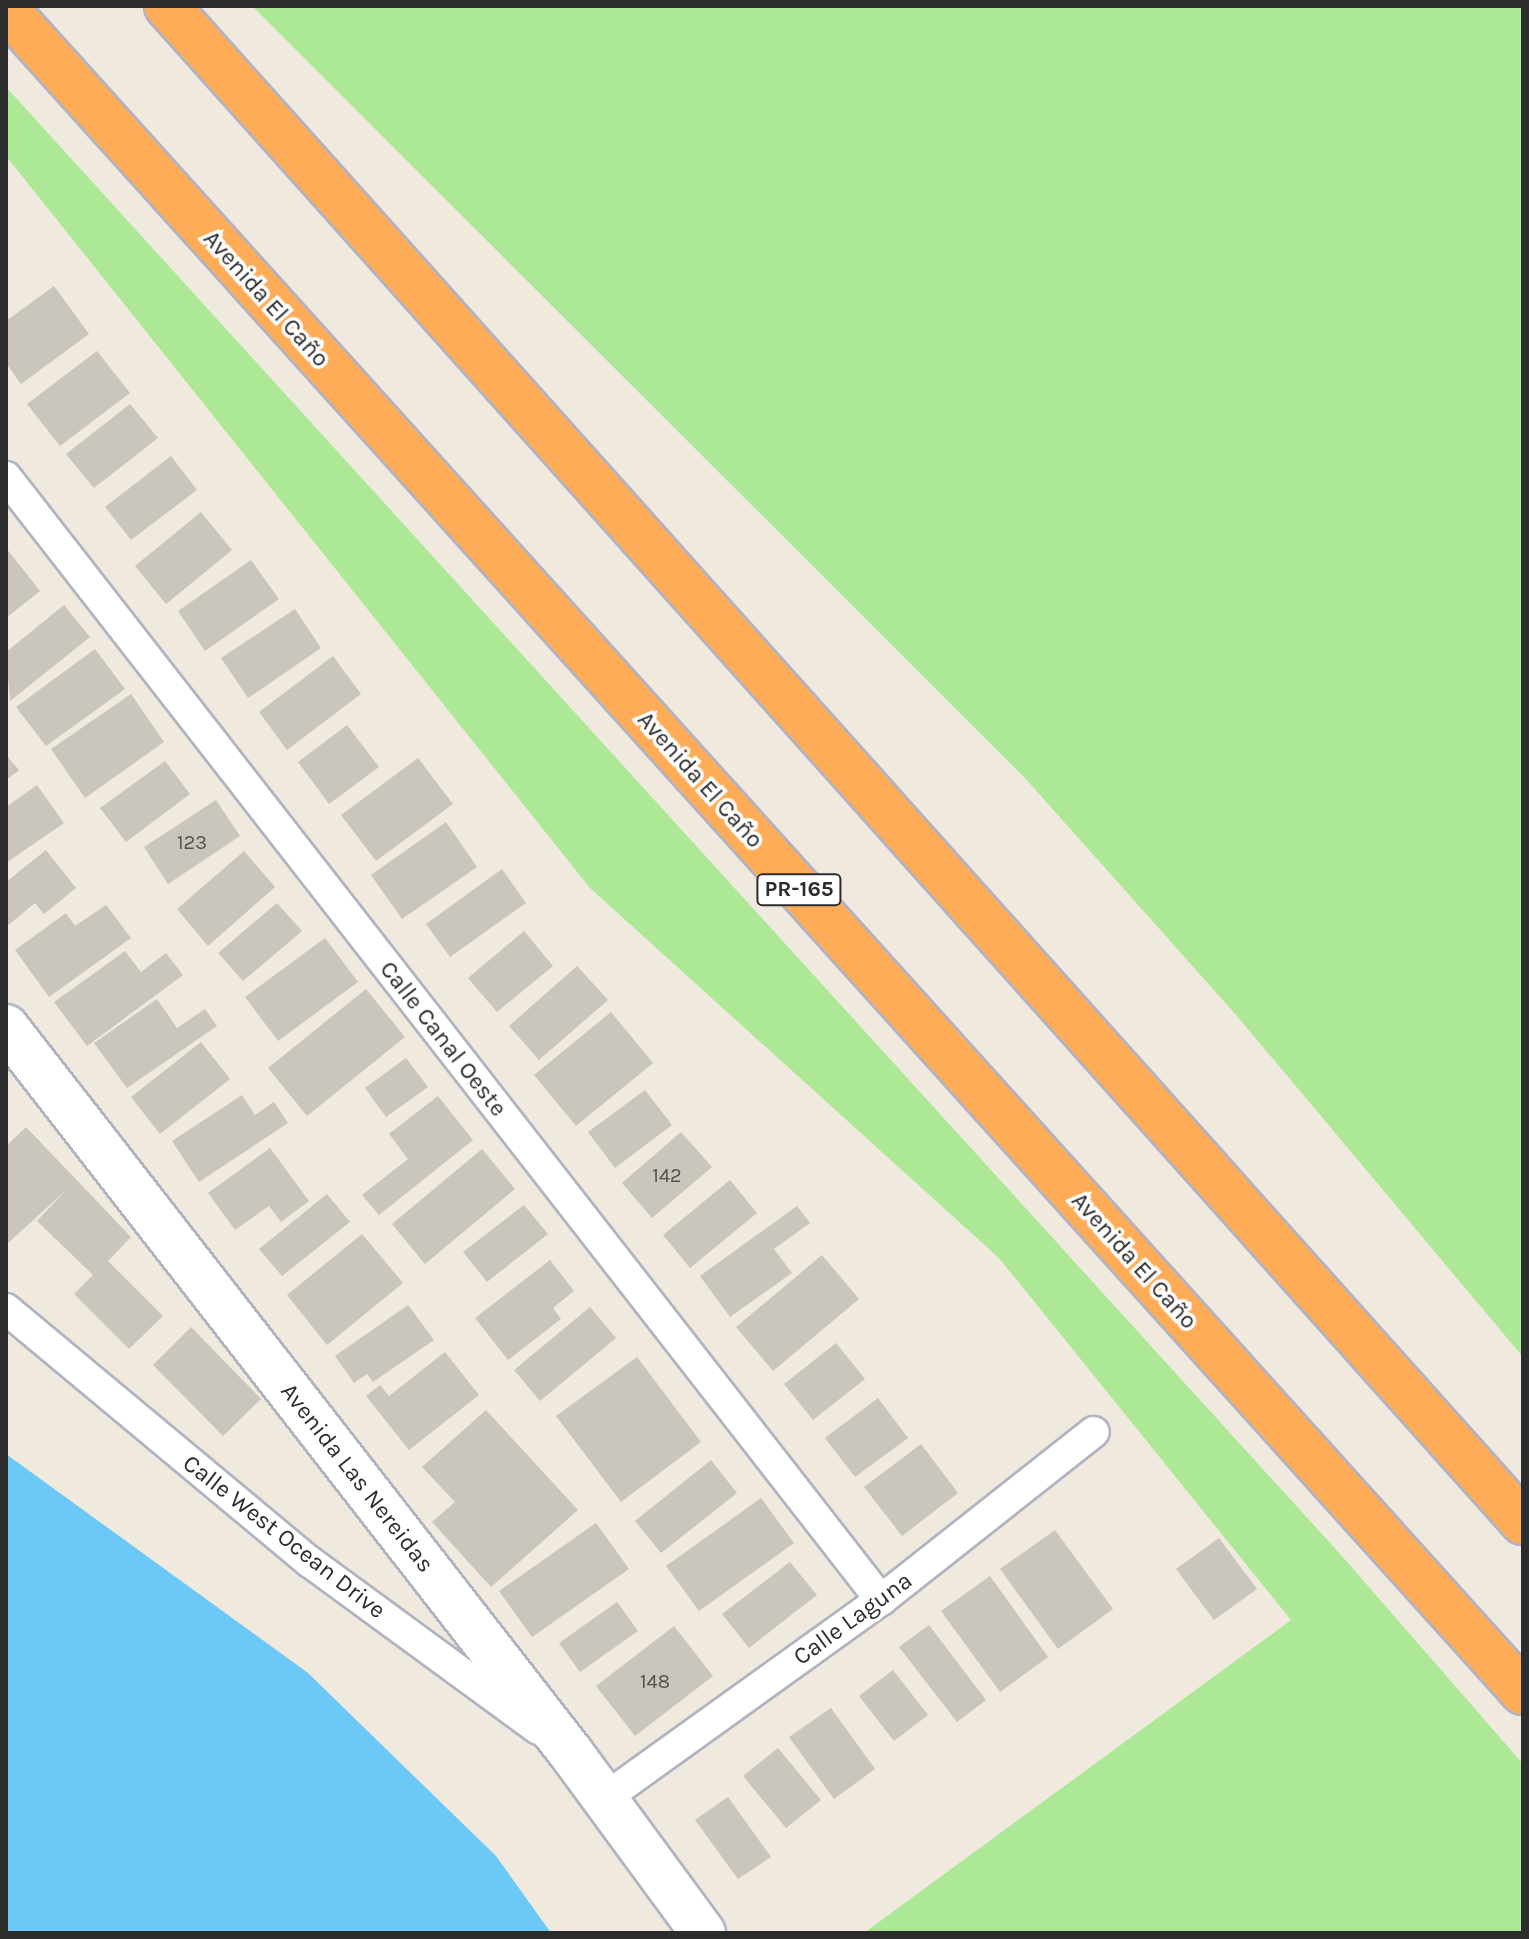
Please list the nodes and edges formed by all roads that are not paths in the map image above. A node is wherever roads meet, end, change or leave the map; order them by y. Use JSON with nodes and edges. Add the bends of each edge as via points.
{"nodes":[{"id":1,"x":167,"y":6,"type":"edge"},
{"id":2,"x":6,"y":9,"type":"edge"},
{"id":3,"x":6,"y":477,"type":"edge"},
{"id":4,"x":6,"y":1027,"type":"edge"},
{"id":5,"x":6,"y":1309,"type":"edge"},
{"id":6,"x":1094,"y":1432,"type":"dead end"},
{"id":7,"x":1523,"y":1522,"type":"edge"},
{"id":8,"x":881,"y":1600,"type":"junction"},
{"id":9,"x":1523,"y":1692,"type":"edge"},
{"id":10,"x":571,"y":1753,"type":"junction"},
{"id":11,"x":605,"y":1798,"type":"junction"},
{"id":12,"x":703,"y":1933,"type":"edge"}],
"edges":[{"from":1,"to":7,"type":"highway"},
{"from":2,"to":9,"type":"highway","name":"Avenida El Caño","number":"PR-165"},
{"from":3,"to":8,"type":"street","name":"Calle Canal Oeste"},
{"from":4,"to":10,"type":"street","name":"Avenida Las Nereidas"},
{"from":5,"to":10,"type":"street","name":"Calle West Ocean Drive","via":[[310,1562]]},
{"from":6,"to":8,"type":"street","name":"Calle Laguna"},
{"from":8,"to":11,"type":"street","name":"Calle Laguna"},
{"from":10,"to":11,"type":"street","name":"Avenida Las Nereidas"},
{"from":11,"to":12,"type":"street","name":"Avenida Las Nereidas"}]}
